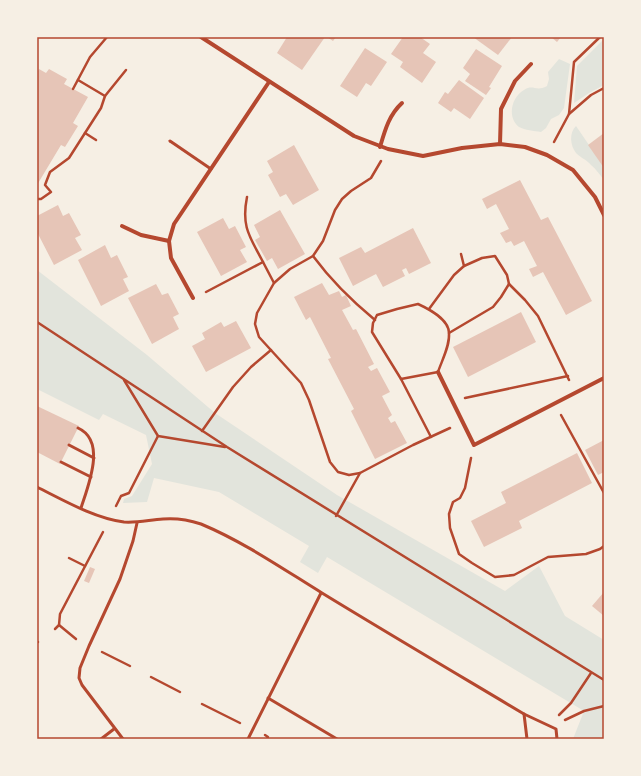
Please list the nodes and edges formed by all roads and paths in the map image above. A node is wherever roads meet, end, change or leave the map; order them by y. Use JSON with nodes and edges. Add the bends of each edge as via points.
{"nodes":[{"id":1,"x":107,"y":37,"type":"edge"},
{"id":2,"x":201,"y":37,"type":"edge"},
{"id":3,"x":600,"y":37,"type":"edge"},
{"id":4,"x":531,"y":64,"type":"dead end"},
{"id":5,"x":126,"y":70,"type":"dead end"},
{"id":6,"x":78,"y":80,"type":"junction"},
{"id":7,"x":269,"y":82,"type":"junction"},
{"id":8,"x":604,"y":88,"type":"edge"},
{"id":9,"x":73,"y":89,"type":"dead end"},
{"id":10,"x":105,"y":96,"type":"junction"},
{"id":11,"x":402,"y":103,"type":"dead end"},
{"id":12,"x":569,"y":114,"type":"junction"},
{"id":13,"x":85,"y":133,"type":"junction"},
{"id":14,"x":96,"y":140,"type":"dead end"},
{"id":15,"x":170,"y":141,"type":"dead end"},
{"id":16,"x":500,"y":144,"type":"junction"},
{"id":17,"x":380,"y":147,"type":"junction"},
{"id":18,"x":388,"y":150,"type":"junction"},
{"id":19,"x":547,"y":155,"type":"junction"},
{"id":20,"x":211,"y":169,"type":"junction"},
{"id":21,"x":46,"y":170,"type":"dead end"},
{"id":22,"x":50,"y":172,"type":"junction"},
{"id":23,"x":247,"y":197,"type":"dead end"},
{"id":24,"x":37,"y":199,"type":"edge"},
{"id":25,"x":604,"y":215,"type":"edge"},
{"id":26,"x":122,"y":226,"type":"dead end"},
{"id":27,"x":169,"y":241,"type":"junction"},
{"id":28,"x":461,"y":254,"type":"dead end"},
{"id":29,"x":313,"y":256,"type":"junction"},
{"id":30,"x":263,"y":262,"type":"junction"},
{"id":31,"x":464,"y":266,"type":"junction"},
{"id":32,"x":274,"y":282,"type":"junction"},
{"id":33,"x":509,"y":284,"type":"junction"},
{"id":34,"x":194,"y":298,"type":"joint"},
{"id":35,"x":429,"y":309,"type":"junction"},
{"id":36,"x":375,"y":320,"type":"junction"},
{"id":37,"x":37,"y":322,"type":"edge"},
{"id":38,"x":449,"y":333,"type":"junction"},
{"id":39,"x":271,"y":350,"type":"junction"},
{"id":40,"x":438,"y":372,"type":"junction"},
{"id":41,"x":568,"y":376,"type":"junction"},
{"id":42,"x":123,"y":378,"type":"junction"},
{"id":43,"x":604,"y":378,"type":"edge"},
{"id":44,"x":401,"y":379,"type":"junction"},
{"id":45,"x":575,"y":393,"type":"junction"},
{"id":46,"x":451,"y":400,"type":"junction"},
{"id":47,"x":555,"y":404,"type":"junction"},
{"id":48,"x":462,"y":422,"type":"junction"},
{"id":49,"x":78,"y":428,"type":"dead end"},
{"id":50,"x":202,"y":431,"type":"junction"},
{"id":51,"x":158,"y":436,"type":"junction"},
{"id":52,"x":431,"y":437,"type":"junction"},
{"id":53,"x":69,"y":446,"type":"dead end"},
{"id":54,"x":474,"y":446,"type":"junction"},
{"id":55,"x":227,"y":448,"type":"junction"},
{"id":56,"x":94,"y":458,"type":"junction"},
{"id":57,"x":61,"y":462,"type":"dead end"},
{"id":58,"x":360,"y":473,"type":"junction"},
{"id":59,"x":91,"y":477,"type":"junction"},
{"id":60,"x":37,"y":487,"type":"edge"},
{"id":61,"x":604,"y":493,"type":"edge"},
{"id":62,"x":118,"y":502,"type":"dead end"},
{"id":63,"x":81,"y":508,"type":"junction"},
{"id":64,"x":336,"y":516,"type":"junction"},
{"id":65,"x":136,"y":523,"type":"junction"},
{"id":66,"x":99,"y":538,"type":"dead end"},
{"id":67,"x":604,"y":546,"type":"edge"},
{"id":68,"x":69,"y":558,"type":"dead end"},
{"id":69,"x":85,"y":566,"type":"junction"},
{"id":70,"x":321,"y":593,"type":"junction"},
{"id":71,"x":59,"y":625,"type":"junction"},
{"id":72,"x":55,"y":629,"type":"dead end"},
{"id":73,"x":76,"y":639,"type":"dead end"},
{"id":74,"x":101,"y":652,"type":"dead end"},
{"id":75,"x":130,"y":666,"type":"dead end"},
{"id":76,"x":591,"y":672,"type":"junction"},
{"id":77,"x":150,"y":677,"type":"dead end"},
{"id":78,"x":604,"y":680,"type":"edge"},
{"id":79,"x":180,"y":692,"type":"dead end"},
{"id":80,"x":268,"y":698,"type":"junction"},
{"id":81,"x":570,"y":703,"type":"dead end"},
{"id":82,"x":202,"y":704,"type":"dead end"},
{"id":83,"x":604,"y":706,"type":"edge"},
{"id":84,"x":584,"y":711,"type":"dead end"},
{"id":85,"x":524,"y":714,"type":"junction"},
{"id":86,"x":240,"y":723,"type":"dead end"},
{"id":87,"x":114,"y":729,"type":"junction"},
{"id":88,"x":101,"y":739,"type":"edge"},
{"id":89,"x":123,"y":739,"type":"edge"},
{"id":90,"x":248,"y":739,"type":"edge"},
{"id":91,"x":337,"y":739,"type":"edge"},
{"id":92,"x":526,"y":739,"type":"edge"},
{"id":93,"x":557,"y":739,"type":"edge"}],
"edges":[{"from":1,"to":6,"type":"path","via":[[90,57]]},
{"from":2,"to":7,"type":"street"},
{"from":3,"to":12,"type":"path","via":[[574,62]]},
{"from":4,"to":16,"type":"street","via":[[514,81],[502,109]]},
{"from":5,"to":10,"type":"path"},
{"from":6,"to":9,"type":"path"},
{"from":6,"to":10,"type":"path"},
{"from":7,"to":17,"type":"street","via":[[354,136]]},
{"from":7,"to":20,"type":"street"},
{"from":8,"to":12,"type":"path","via":[[591,95]]},
{"from":10,"to":13,"type":"path","via":[[101,108]]},
{"from":11,"to":17,"type":"street","via":[[388,122]]},
{"from":12,"to":19,"type":"path"},
{"from":13,"to":14,"type":"path"},
{"from":13,"to":22,"type":"path","via":[[69,158]]},
{"from":15,"to":20,"type":"lane"},
{"from":16,"to":18,"type":"street","via":[[423,156]]},
{"from":16,"to":19,"type":"street","via":[[525,147]]},
{"from":17,"to":18,"type":"street"},
{"from":18,"to":29,"type":"path","via":[[371,178],[342,199],[323,241]]},
{"from":19,"to":25,"type":"street","via":[[573,170],[595,197]]},
{"from":20,"to":27,"type":"street","via":[[174,224]]},
{"from":21,"to":22,"type":"path"},
{"from":22,"to":24,"type":"path","via":[[45,185],[51,192]]},
{"from":23,"to":30,"type":"path","via":[[244,211],[247,231]]},
{"from":26,"to":27,"type":"street","via":[[141,235]]},
{"from":27,"to":34,"type":"street","via":[[171,258]]},
{"from":28,"to":31,"type":"path"},
{"from":29,"to":32,"type":"path"},
{"from":29,"to":36,"type":"path"},
{"from":30,"to":32,"type":"path"},
{"from":30,"to":34,"type":"path"},
{"from":31,"to":33,"type":"path","via":[[482,258],[495,256],[507,275]]},
{"from":31,"to":35,"type":"path","via":[[454,275]]},
{"from":32,"to":39,"type":"path","via":[[257,313],[255,324],[259,337]]},
{"from":33,"to":38,"type":"path","via":[[502,298],[493,307]]},
{"from":33,"to":41,"type":"path","via":[[538,316]]},
{"from":35,"to":36,"type":"path","via":[[418,304],[377,315]]},
{"from":35,"to":38,"type":"path","via":[[448,326]]},
{"from":36,"to":44,"type":"path","via":[[372,332]]},
{"from":37,"to":42,"type":"path"},
{"from":38,"to":40,"type":"path"},
{"from":39,"to":50,"type":"path","via":[[233,387]]},
{"from":39,"to":58,"type":"path","via":[[301,383],[330,462],[338,472]]},
{"from":40,"to":44,"type":"path"},
{"from":40,"to":46,"type":"street"},
{"from":41,"to":45,"type":"path"},
{"from":41,"to":46,"type":"path"},
{"from":42,"to":50,"type":"path"},
{"from":42,"to":51,"type":"path"},
{"from":43,"to":45,"type":"street"},
{"from":44,"to":52,"type":"path"},
{"from":45,"to":47,"type":"street"},
{"from":46,"to":48,"type":"street"},
{"from":47,"to":54,"type":"street"},
{"from":47,"to":61,"type":"path"},
{"from":48,"to":52,"type":"path"},
{"from":48,"to":54,"type":"street"},
{"from":49,"to":56,"type":"lane","via":[[92,441]]},
{"from":50,"to":55,"type":"path"},
{"from":51,"to":55,"type":"path"},
{"from":51,"to":62,"type":"path","via":[[129,493],[121,496]]},
{"from":52,"to":58,"type":"path"},
{"from":53,"to":56,"type":"lane"},
{"from":54,"to":67,"type":"path","via":[[465,488],[460,498],[453,502],[449,514],[450,528],[458,554],[495,577],[514,575],[548,557],[586,554]]},
{"from":55,"to":64,"type":"path"},
{"from":56,"to":59,"type":"lane"},
{"from":57,"to":59,"type":"lane"},
{"from":58,"to":64,"type":"path"},
{"from":59,"to":63,"type":"lane"},
{"from":60,"to":63,"type":"lane"},
{"from":63,"to":65,"type":"lane","via":[[109,519]]},
{"from":64,"to":76,"type":"path"},
{"from":65,"to":70,"type":"lane","via":[[162,519],[199,524],[263,556]]},
{"from":65,"to":87,"type":"lane","via":[[133,541],[120,579],[80,668],[79,678],[82,685]]},
{"from":66,"to":69,"type":"path"},
{"from":68,"to":69,"type":"path"},
{"from":69,"to":71,"type":"path","via":[[60,614]]},
{"from":70,"to":80,"type":"lane"},
{"from":70,"to":85,"type":"lane"},
{"from":71,"to":72,"type":"path"},
{"from":71,"to":73,"type":"path"},
{"from":74,"to":75,"type":"path"},
{"from":76,"to":78,"type":"path"},
{"from":76,"to":81,"type":"path"},
{"from":77,"to":79,"type":"path"},
{"from":80,"to":90,"type":"lane"},
{"from":80,"to":91,"type":"lane"},
{"from":82,"to":86,"type":"path"},
{"from":83,"to":84,"type":"path"},
{"from":85,"to":92,"type":"lane"},
{"from":85,"to":93,"type":"lane","via":[[556,729]]},
{"from":87,"to":88,"type":"lane"},
{"from":87,"to":89,"type":"lane"}]}
